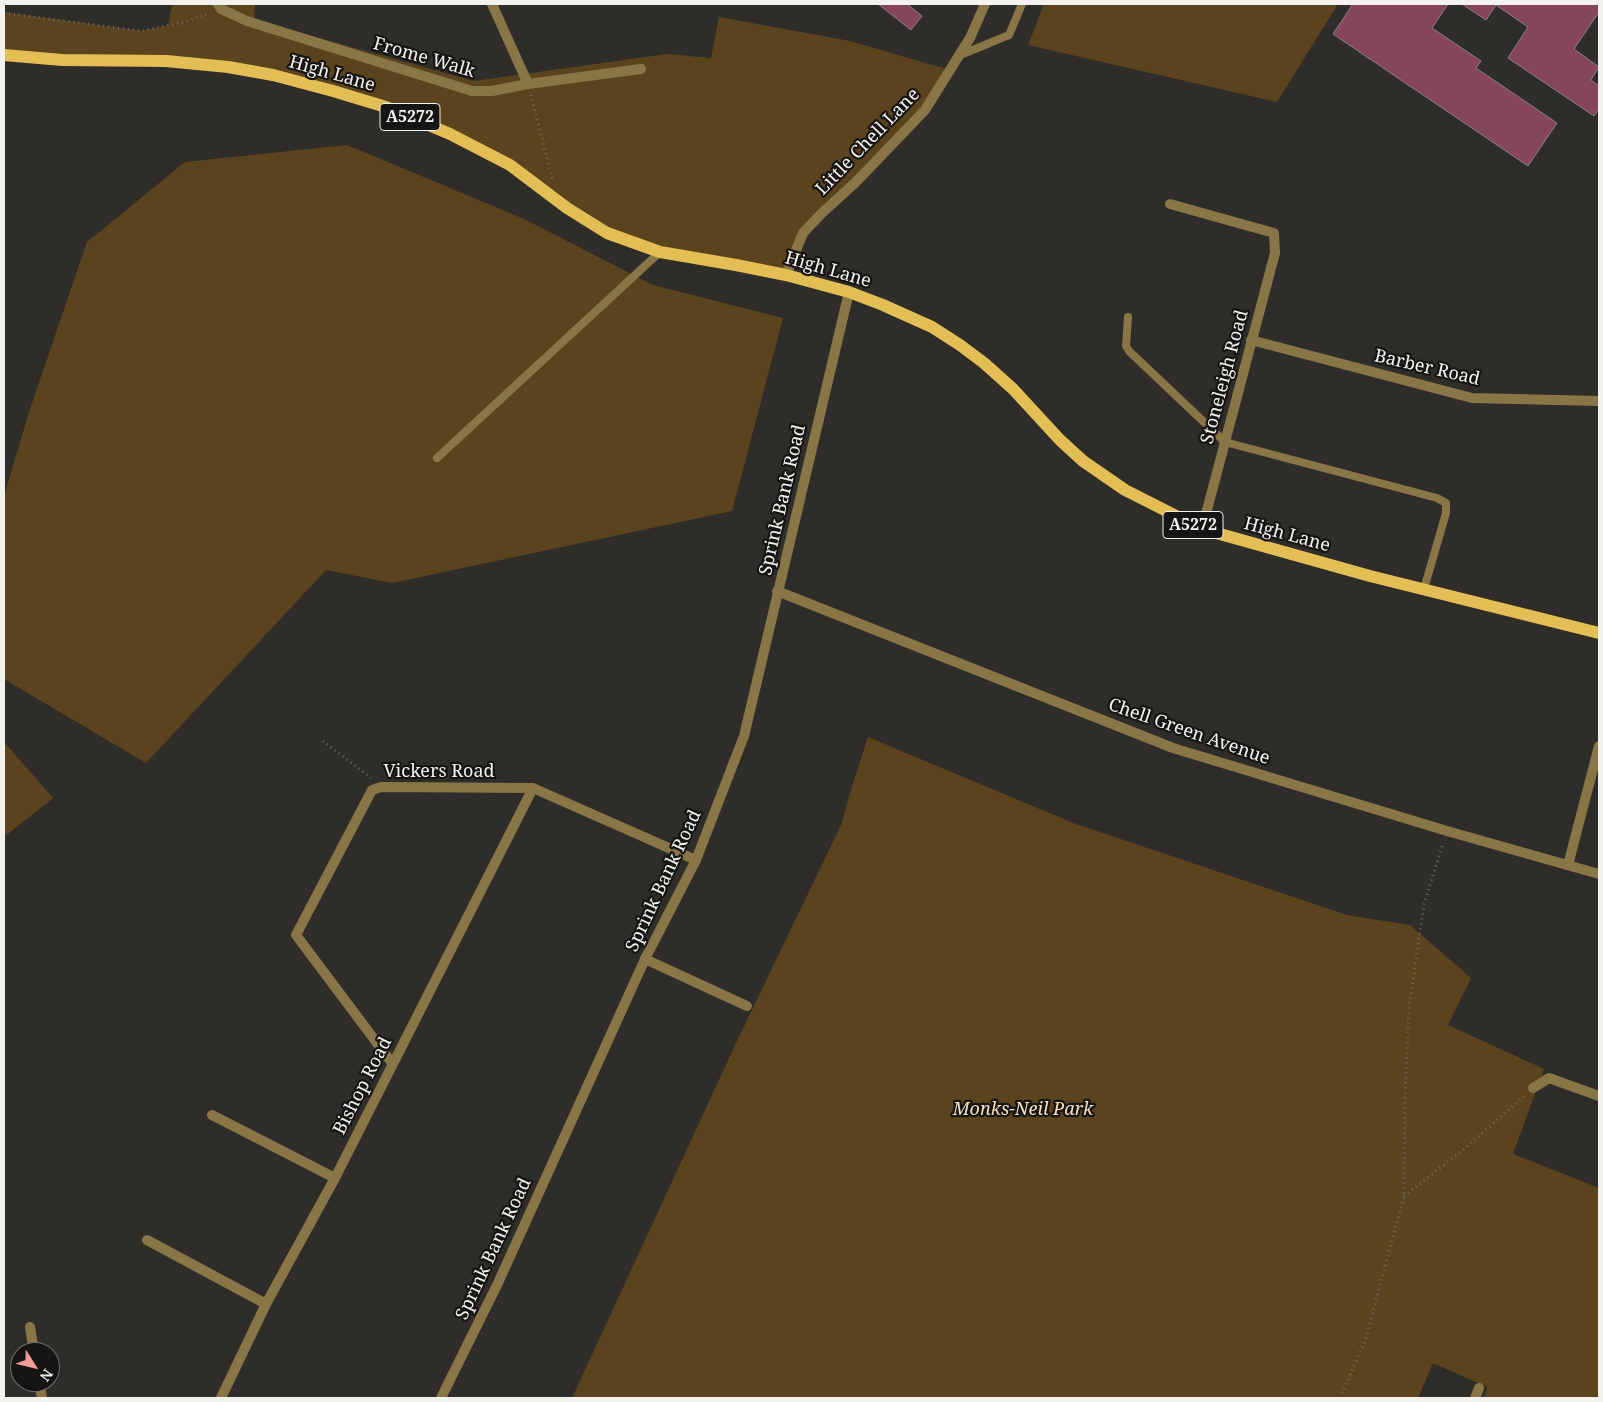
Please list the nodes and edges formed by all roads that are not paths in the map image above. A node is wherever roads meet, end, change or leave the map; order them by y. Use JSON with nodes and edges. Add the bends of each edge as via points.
{"nodes":[{"id":1,"x":492,"y":4,"type":"edge"},
{"id":2,"x":985,"y":4,"type":"edge"},
{"id":3,"x":1022,"y":4,"type":"edge"},
{"id":4,"x":220,"y":6,"type":"edge"},
{"id":5,"x":4,"y":55,"type":"edge"},
{"id":6,"x":958,"y":56,"type":"junction"},
{"id":7,"x":641,"y":69,"type":"dead end"},
{"id":8,"x":528,"y":84,"type":"junction"},
{"id":9,"x":1170,"y":204,"type":"dead end"},
{"id":10,"x":660,"y":252,"type":"junction"},
{"id":11,"x":786,"y":275,"type":"junction"},
{"id":12,"x":849,"y":292,"type":"junction"},
{"id":13,"x":1128,"y":317,"type":"dead end"},
{"id":14,"x":1251,"y":340,"type":"junction"},
{"id":15,"x":1599,"y":401,"type":"edge"},
{"id":16,"x":1225,"y":442,"type":"junction"},
{"id":17,"x":437,"y":458,"type":"dead end"},
{"id":18,"x":1202,"y":529,"type":"junction"},
{"id":19,"x":1424,"y":590,"type":"junction"},
{"id":20,"x":777,"y":591,"type":"junction"},
{"id":21,"x":1599,"y":633,"type":"edge"},
{"id":22,"x":1599,"y":746,"type":"edge"},
{"id":23,"x":533,"y":788,"type":"junction"},
{"id":24,"x":696,"y":860,"type":"junction"},
{"id":25,"x":1568,"y":865,"type":"junction"},
{"id":26,"x":1599,"y":874,"type":"edge"},
{"id":27,"x":645,"y":958,"type":"junction"},
{"id":28,"x":746,"y":1006,"type":"dead end"},
{"id":29,"x":392,"y":1063,"type":"junction"},
{"id":30,"x":1533,"y":1088,"type":"road end"},
{"id":31,"x":1599,"y":1096,"type":"edge"},
{"id":32,"x":212,"y":1115,"type":"dead end"},
{"id":33,"x":335,"y":1178,"type":"junction"},
{"id":34,"x":147,"y":1240,"type":"dead end"},
{"id":35,"x":266,"y":1304,"type":"junction"},
{"id":36,"x":30,"y":1327,"type":"dead end"},
{"id":37,"x":32,"y":1342,"type":"edge"},
{"id":38,"x":1479,"y":1388,"type":"dead end"},
{"id":39,"x":221,"y":1398,"type":"edge"},
{"id":40,"x":441,"y":1398,"type":"edge"},
{"id":41,"x":1475,"y":1398,"type":"edge"}],
"edges":[{"from":1,"to":8,"type":"street"},
{"from":2,"to":6,"type":"street","name":"Little Chell Lane"},
{"from":3,"to":6,"type":"lane","via":[[1009,35]]},
{"from":4,"to":8,"type":"street","name":"Frome Walk","via":[[232,16],[472,91]]},
{"from":5,"to":10,"type":"main road","name":"High Lane","number":"A5272","via":[[62,60],[166,61],[228,67],[334,91],[450,134],[510,165],[607,233]]},
{"from":6,"to":11,"type":"street","name":"Little Chell Lane","via":[[926,110],[803,233]]},
{"from":7,"to":8,"type":"street","name":"Frome Walk"},
{"from":9,"to":14,"type":"street","name":"Stoneleigh Road","via":[[1274,233],[1275,253]]},
{"from":10,"to":11,"type":"main road","name":"High Lane","number":"A5272"},
{"from":10,"to":17,"type":"lane"},
{"from":11,"to":12,"type":"main road","name":"High Lane","number":"A5272"},
{"from":12,"to":18,"type":"main road","name":"High Lane","number":"A5272","via":[[932,327],[960,345],[1013,389],[1083,461],[1124,490]]},
{"from":12,"to":20,"type":"street","name":"Sprink Bank Road"},
{"from":13,"to":16,"type":"lane","via":[[1126,346],[1129,351]]},
{"from":14,"to":15,"type":"street","name":"Barber Road","via":[[1472,398]]},
{"from":14,"to":16,"type":"street","name":"Stoneleigh Road"},
{"from":16,"to":18,"type":"street","name":"Stoneleigh Road"},
{"from":16,"to":19,"type":"lane","via":[[1443,500],[1448,508]]},
{"from":18,"to":19,"type":"main road","name":"High Lane","number":"A5272"},
{"from":19,"to":21,"type":"main road","name":"High Lane","number":"A5272"},
{"from":20,"to":24,"type":"street","name":"Sprink Bank Road","via":[[744,736]]},
{"from":20,"to":25,"type":"street","name":"Chell Green Avenue","via":[[1172,748]]},
{"from":22,"to":25,"type":"street"},
{"from":23,"to":24,"type":"street","name":"Vickers Road"},
{"from":23,"to":29,"type":"street","name":"Bishop Road"},
{"from":23,"to":29,"type":"street","name":"Vickers Road","via":[[381,786],[372,790],[296,935]]},
{"from":24,"to":27,"type":"street","name":"Sprink Bank Road"},
{"from":25,"to":26,"type":"street","name":"Chell Green Avenue"},
{"from":27,"to":28,"type":"street"},
{"from":27,"to":40,"type":"street","name":"Sprink Bank Road","via":[[498,1283]]},
{"from":29,"to":33,"type":"street","name":"Bishop Road"},
{"from":30,"to":31,"type":"street","via":[[1549,1078]]},
{"from":32,"to":33,"type":"street"},
{"from":33,"to":35,"type":"street","name":"Bishop Road"},
{"from":34,"to":35,"type":"street"},
{"from":35,"to":39,"type":"street","name":"Bishop Road"},
{"from":36,"to":37,"type":"street"},
{"from":38,"to":41,"type":"street"}]}
